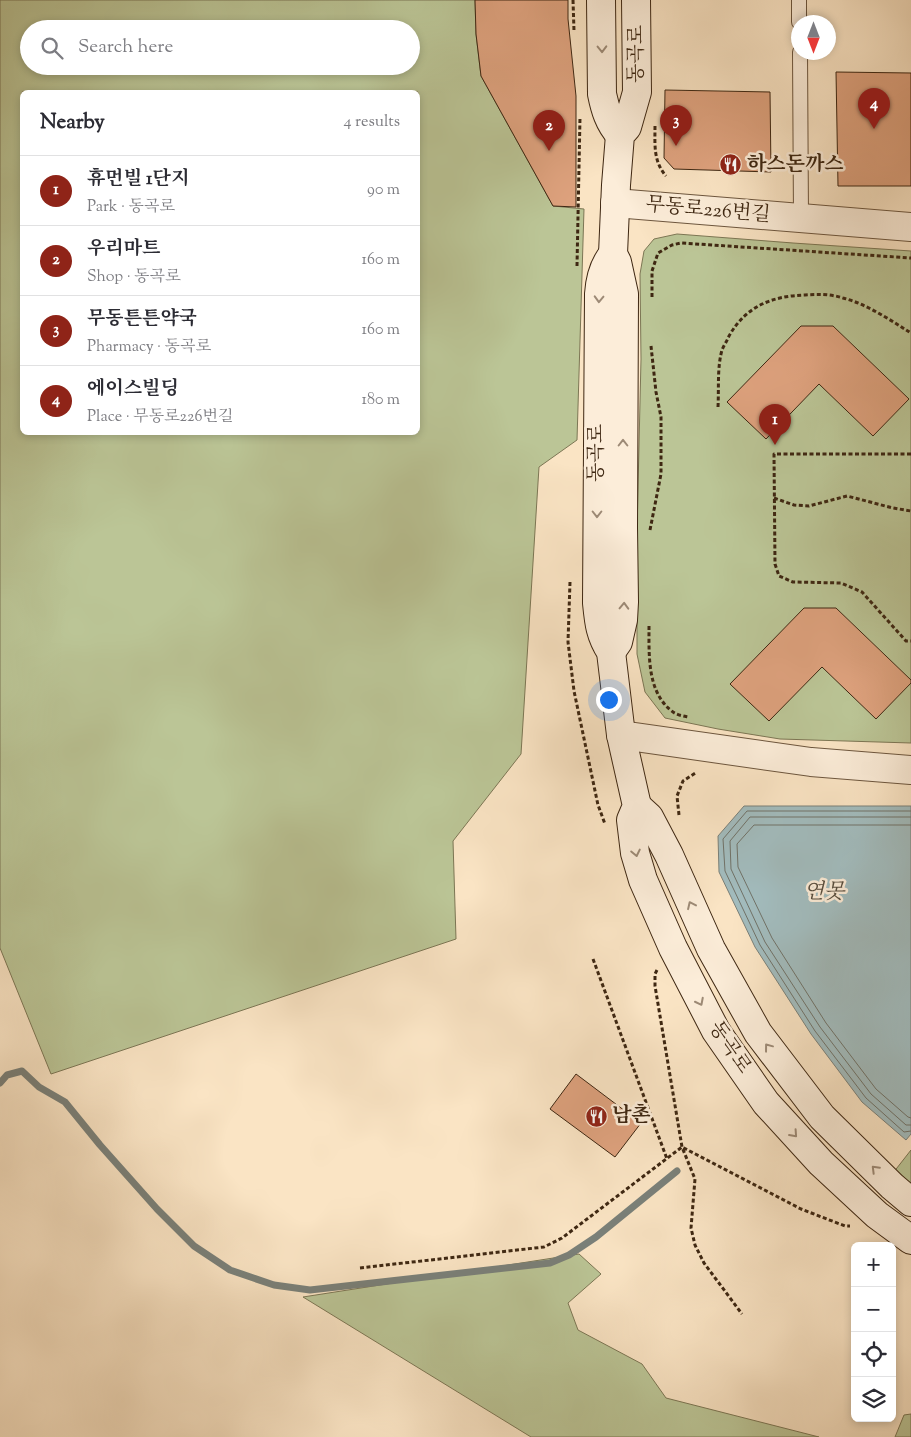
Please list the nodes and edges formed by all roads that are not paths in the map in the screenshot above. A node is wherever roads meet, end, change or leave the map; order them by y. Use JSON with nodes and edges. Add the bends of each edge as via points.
{"nodes":[{"id":1,"x":601,"y":0,"type":"edge"},
{"id":2,"x":636,"y":0,"type":"edge"},
{"id":3,"x":799,"y":0,"type":"edge"},
{"id":4,"x":799,"y":15,"type":"edge"},
{"id":5,"x":800,"y":60,"type":"edge"},
{"id":6,"x":620,"y":135,"type":"junction"},
{"id":7,"x":615,"y":203,"type":"junction"},
{"id":8,"x":801,"y":218,"type":"junction"},
{"id":9,"x":911,"y":227,"type":"edge"},
{"id":10,"x":621,"y":735,"type":"junction"},
{"id":11,"x":911,"y":770,"type":"edge"},
{"id":12,"x":637,"y":806,"type":"junction"},
{"id":13,"x":911,"y":1202,"type":"edge"},
{"id":14,"x":911,"y":1240,"type":"edge"}],
"edges":[{"from":1,"to":6,"type":"main road","name":"동곡로","one_way":true,"via":[[602,94],[613,127]]},
{"from":2,"to":6,"type":"main road","name":"동곡로","via":[[637,92],[627,126]]},
{"from":3,"to":4,"type":"lane"},
{"from":5,"to":8,"type":"lane","name":"무동로226번길"},
{"from":6,"to":7,"type":"main road","name":"동곡로"},
{"from":7,"to":8,"type":"main road","name":"무동로226번길"},
{"from":7,"to":10,"type":"main road","name":"동곡로","via":[[613,254],[618,262],[624,294],[624,602],[618,642],[612,652]]},
{"from":8,"to":9,"type":"main road","name":"무동로226번길"},
{"from":10,"to":11,"type":"main road","via":[[811,762]]},
{"from":10,"to":12,"type":"main road","name":"동곡로"},
{"from":13,"to":12,"type":"main road","name":"동곡로","one_way":true,"via":[[822,1117],[758,1033],[711,949],[649,817]]},
{"from":12,"to":14,"type":"main road","name":"동곡로","one_way":true,"via":[[631,820],[635,853],[643,880],[716,1032],[766,1103],[821,1163],[877,1215]]}]}
